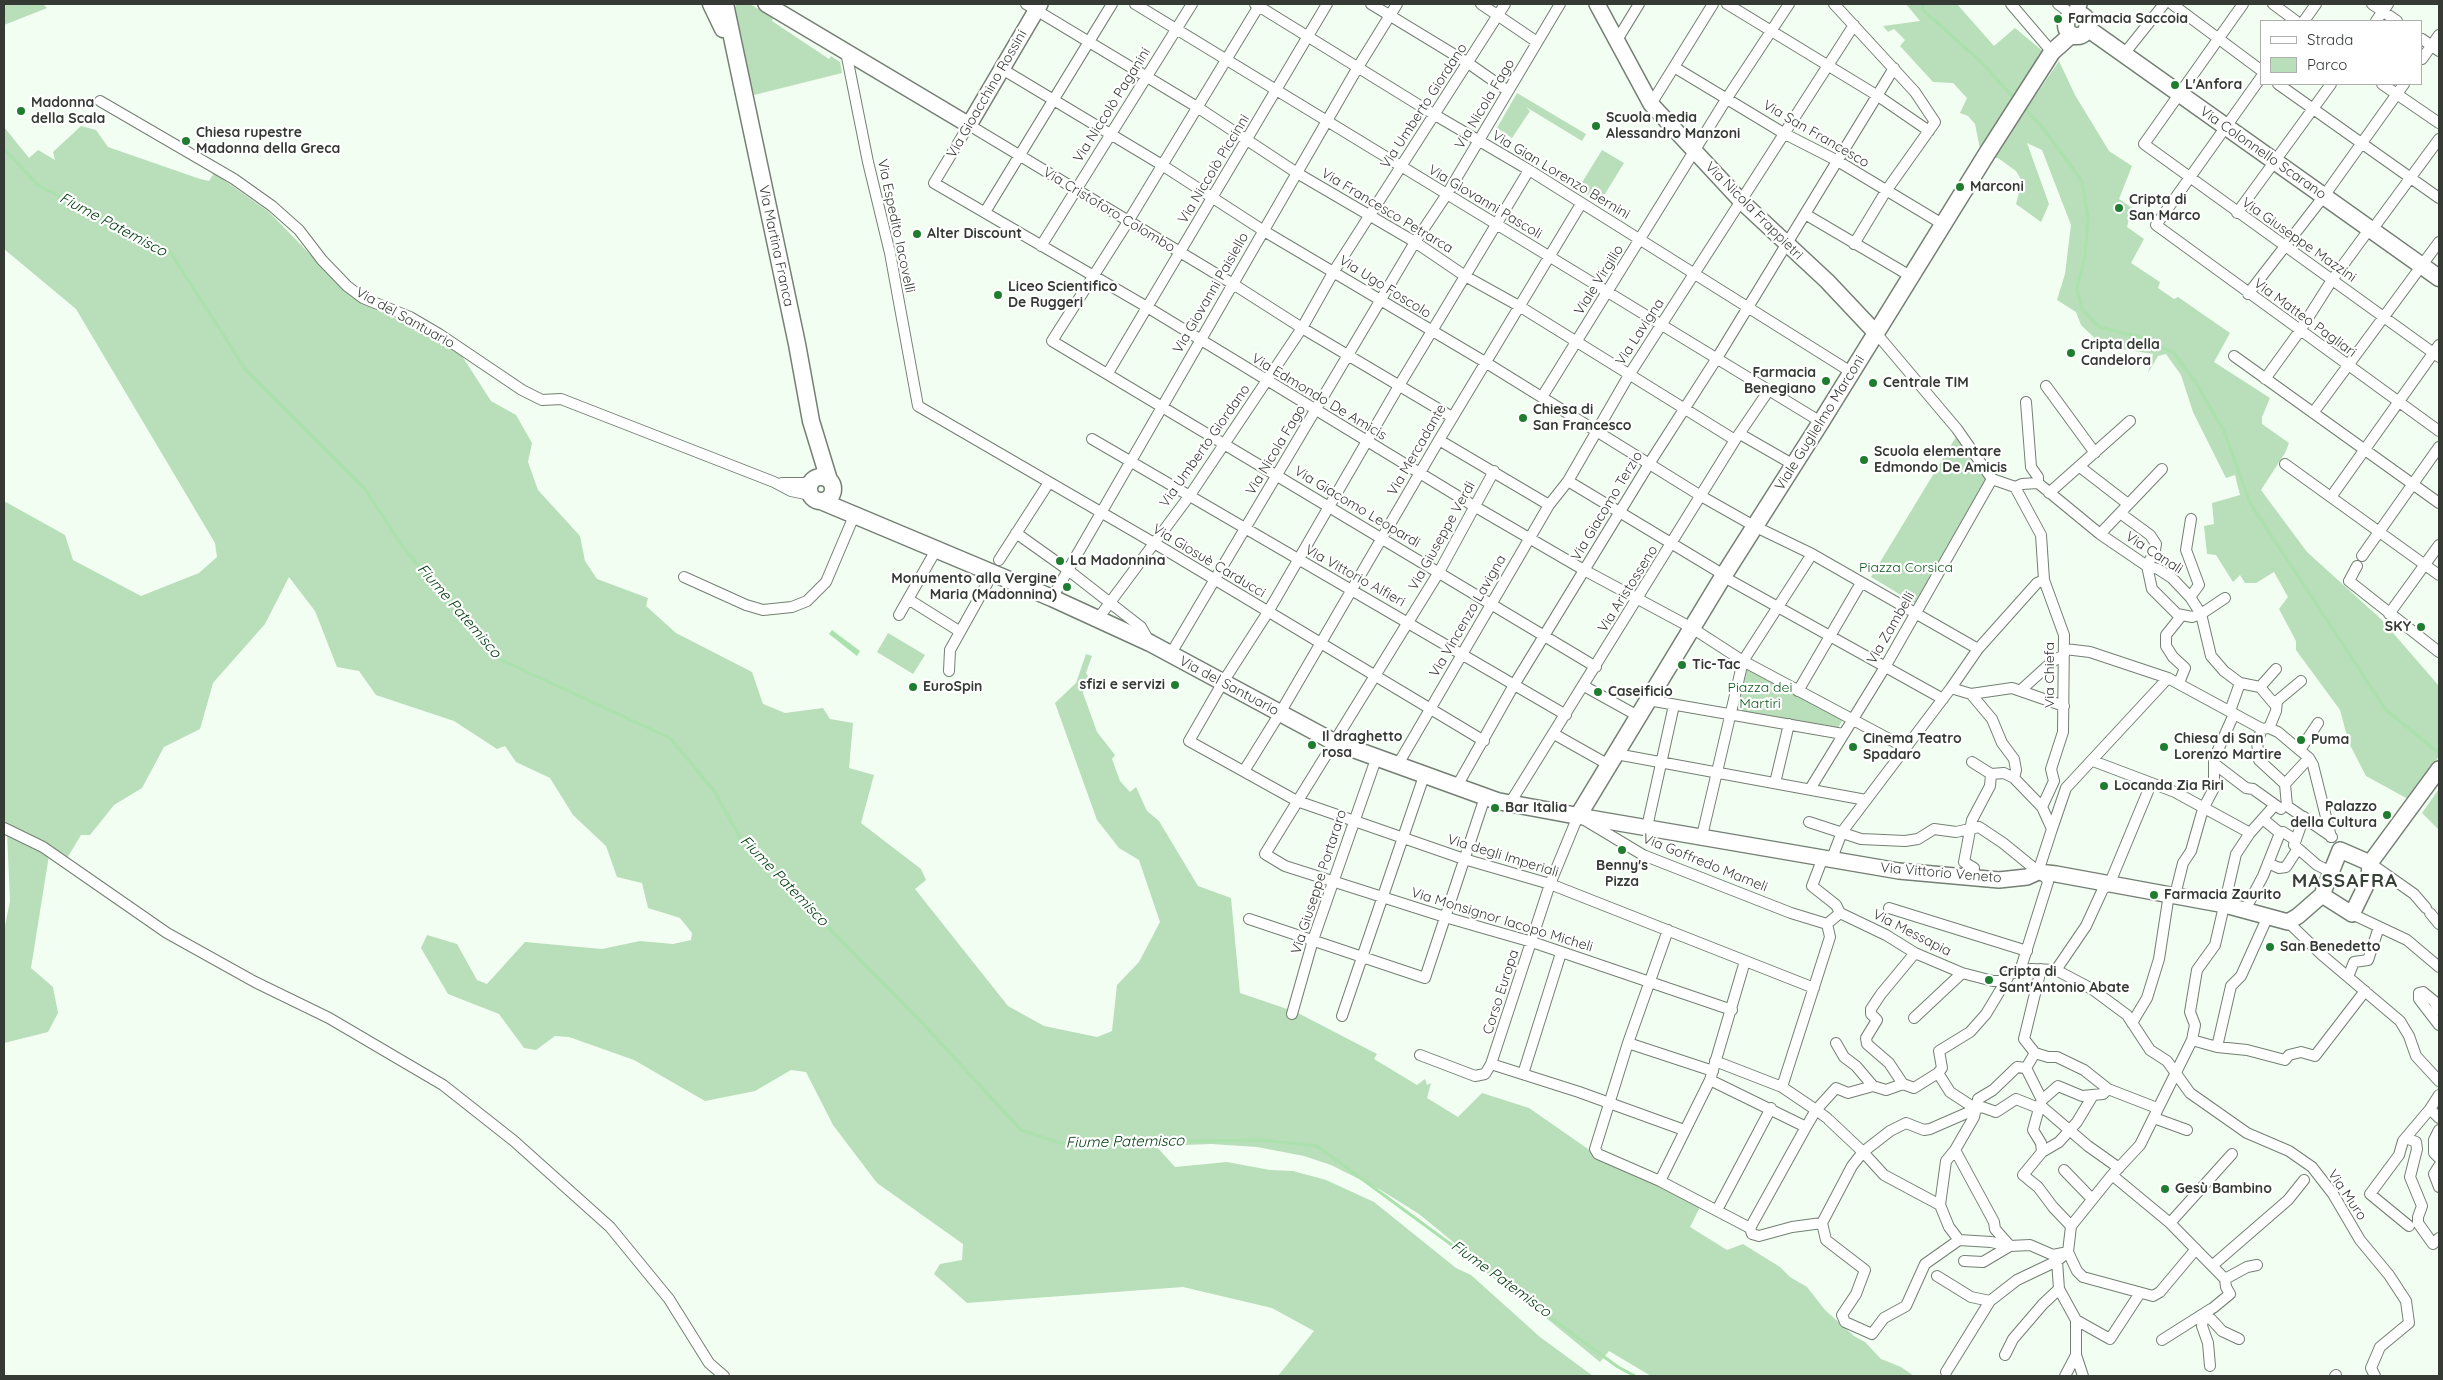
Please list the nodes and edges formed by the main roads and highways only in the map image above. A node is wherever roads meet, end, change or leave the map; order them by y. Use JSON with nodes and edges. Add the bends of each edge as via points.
{"nodes":[{"id":1,"x":711,"y":4,"type":"edge"},
{"id":2,"x":724,"y":4,"type":"edge"},
{"id":3,"x":2075,"y":12,"type":"edge"},
{"id":4,"x":2087,"y":28,"type":"junction"},
{"id":5,"x":2071,"y":35,"type":"junction"},
{"id":6,"x":733,"y":52,"type":"junction"},
{"id":7,"x":2439,"y":278,"type":"edge"},
{"id":8,"x":819,"y":488,"type":"junction"},
{"id":9,"x":889,"y":531,"type":"junction"},
{"id":10,"x":1578,"y":816,"type":"joint"}],
"edges":[{"from":1,"to":6,"type":"main road","name":"Via Martina Franca"},
{"from":2,"to":6,"type":"main road","name":"Via Martina Franca"},
{"from":3,"to":4,"type":"main road","via":[[2087,21]]},
{"from":3,"to":5,"type":"main road","via":[[2066,23]]},
{"from":4,"to":5,"type":"main road","name":"Viale Guglielmo Marconi","via":[[2084,34]]},
{"from":4,"to":7,"type":"main road","name":"Via Colonnello Scarano","via":[[2324,196],[2369,233]]},
{"from":5,"to":10,"type":"main road","name":"Viale Guglielmo Marconi","via":[[2052,52],[1986,155],[1754,526]]},
{"from":6,"to":8,"type":"main road","name":"Via Martina Franca","via":[[797,344],[816,442]]},
{"from":8,"to":9,"type":"main road","name":"Via del Santuario","via":[[850,504]]},
{"from":8,"to":9,"type":"main road","name":"Via del Santuario","via":[[854,516]]},
{"from":9,"to":10,"type":"main road","name":"Via del Santuario","via":[[936,550],[996,567],[1052,598],[1150,643],[1334,742],[1485,797]]}]}
